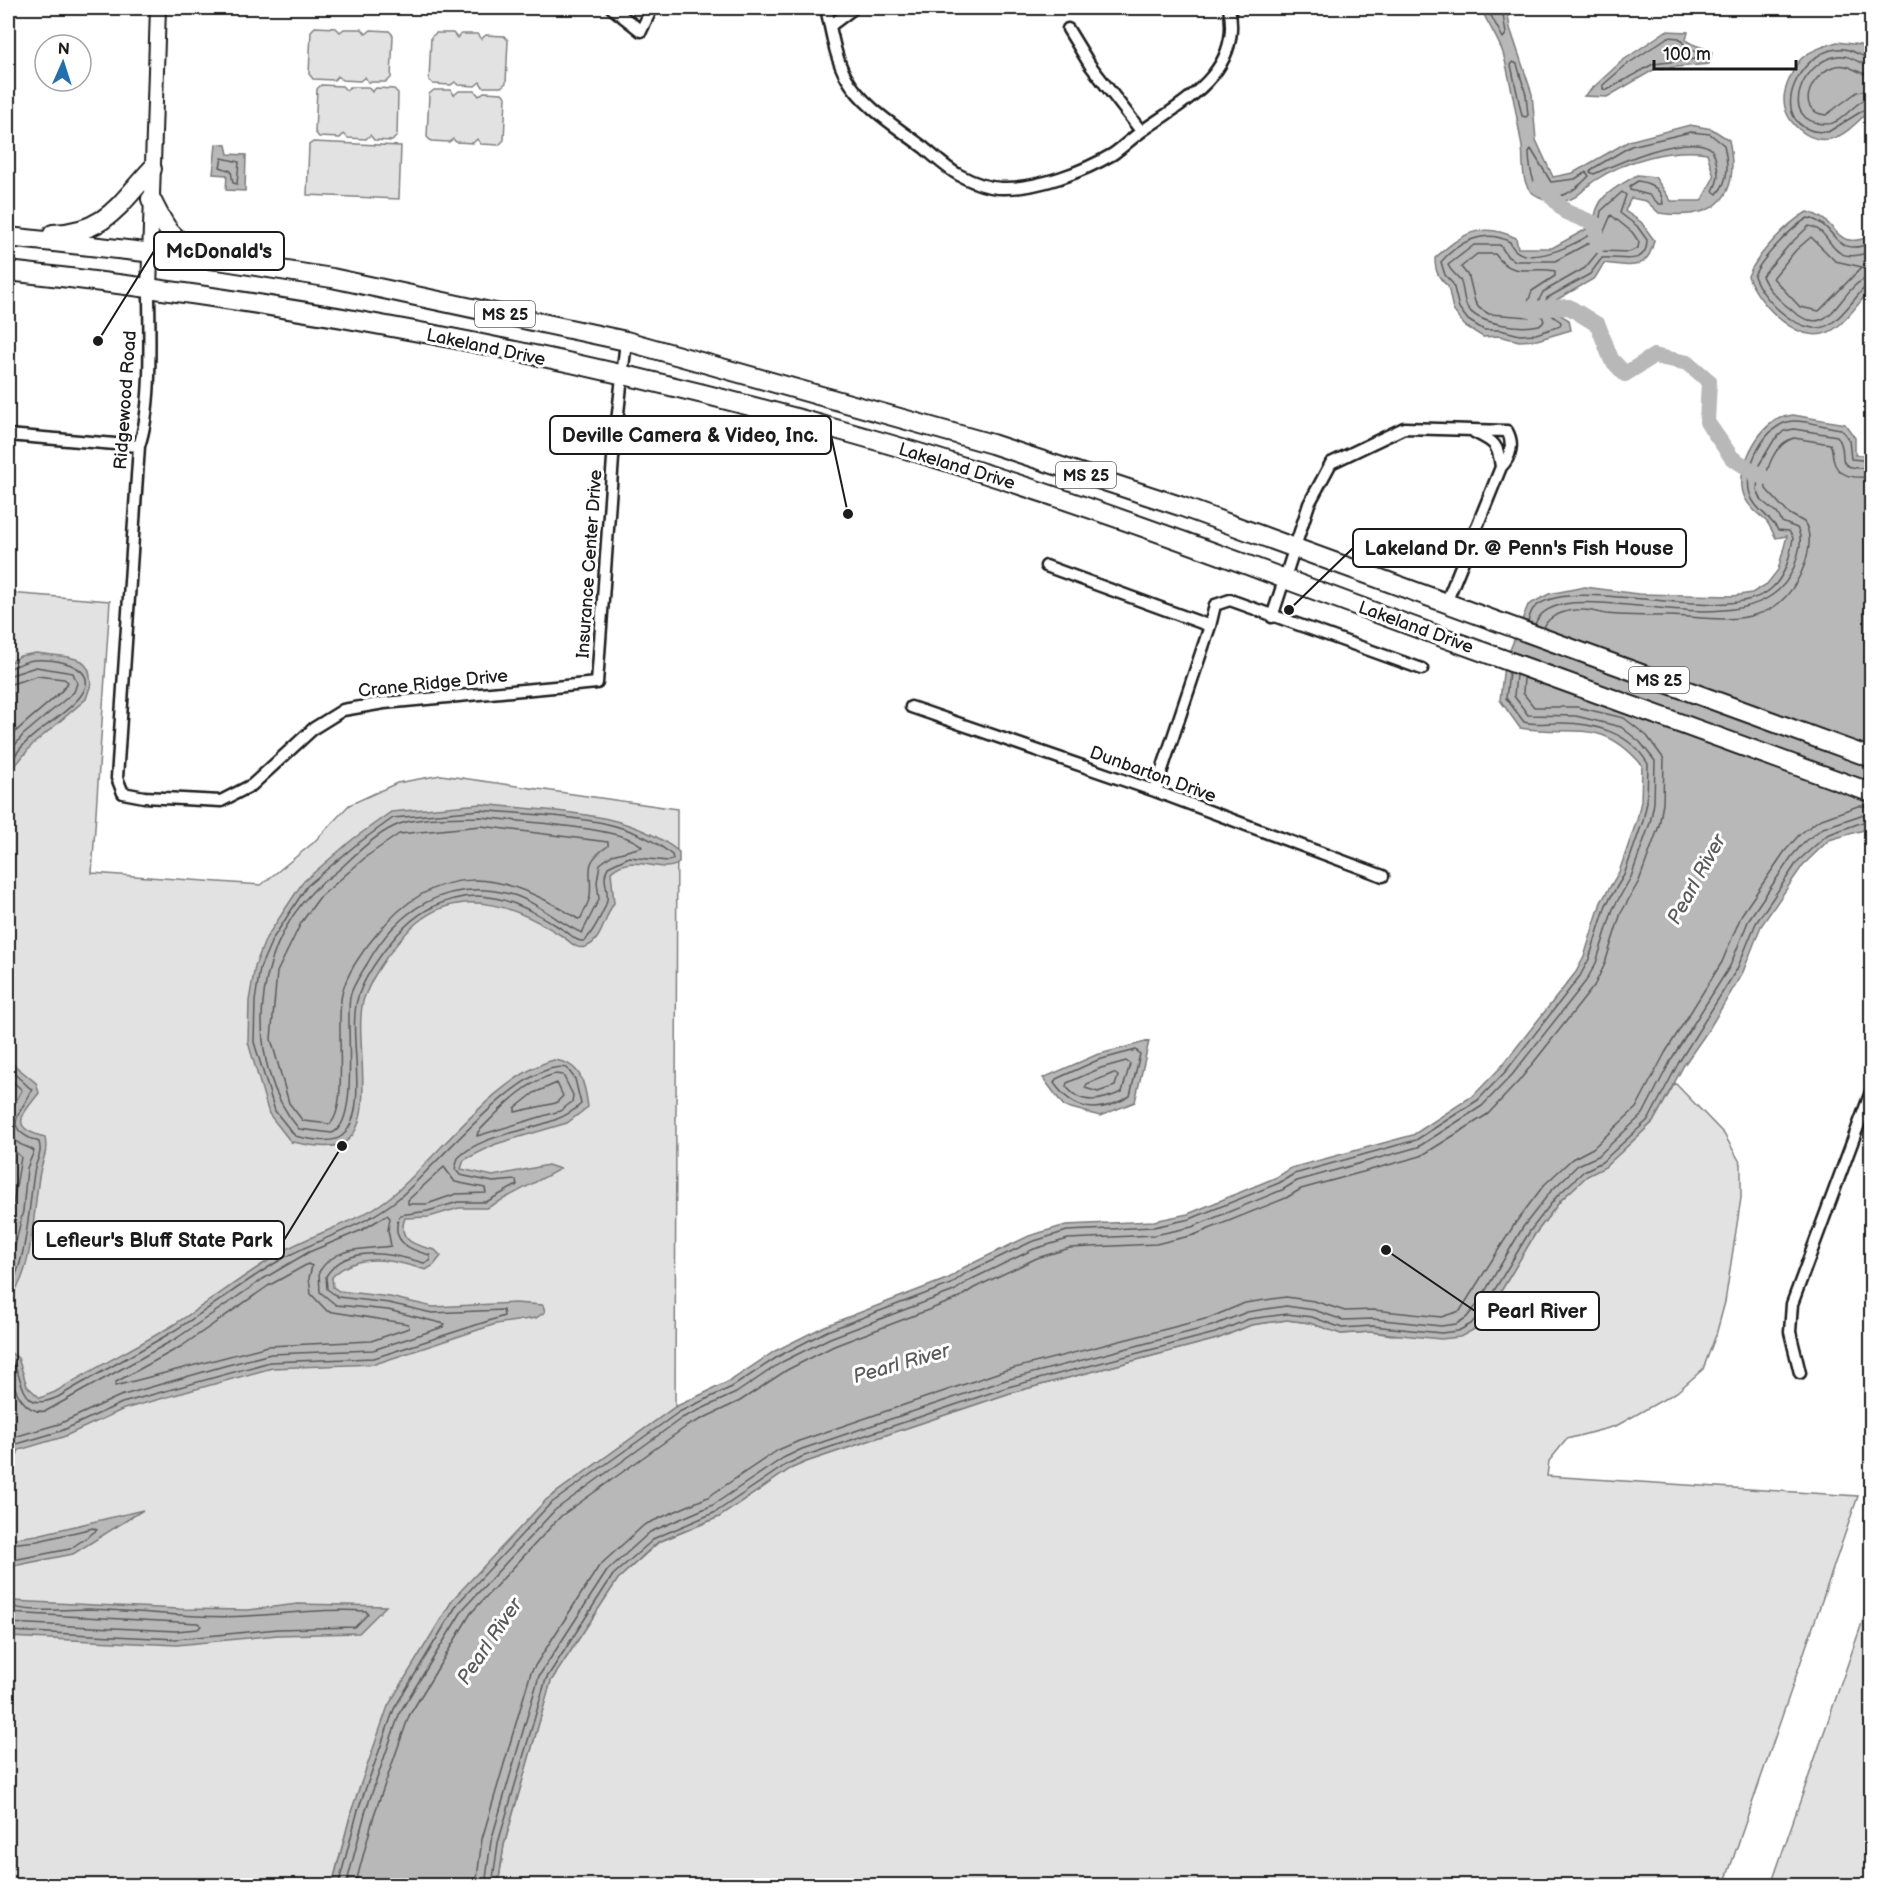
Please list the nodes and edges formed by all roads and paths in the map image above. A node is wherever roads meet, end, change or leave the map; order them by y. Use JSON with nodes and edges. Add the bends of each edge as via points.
{"nodes":[{"id":1,"x":158,"y":8,"type":"edge"},
{"id":2,"x":612,"y":8,"type":"edge"},
{"id":3,"x":652,"y":8,"type":"edge"},
{"id":4,"x":826,"y":8,"type":"edge"},
{"id":5,"x":854,"y":8,"type":"edge"},
{"id":6,"x":1229,"y":8,"type":"edge"},
{"id":7,"x":830,"y":26,"type":"junction"},
{"id":8,"x":1068,"y":29,"type":"dead end"},
{"id":9,"x":1141,"y":131,"type":"junction"},
{"id":10,"x":152,"y":169,"type":"junction"},
{"id":11,"x":151,"y":198,"type":"junction"},
{"id":12,"x":8,"y":237,"type":"edge"},
{"id":13,"x":149,"y":252,"type":"junction"},
{"id":14,"x":218,"y":261,"type":"junction"},
{"id":15,"x":8,"y":271,"type":"edge"},
{"id":16,"x":148,"y":289,"type":"junction"},
{"id":17,"x":626,"y":341,"type":"junction"},
{"id":18,"x":624,"y":376,"type":"junction"},
{"id":19,"x":1473,"y":431,"type":"junction"},
{"id":20,"x":8,"y":435,"type":"edge"},
{"id":21,"x":139,"y":446,"type":"junction"},
{"id":22,"x":1501,"y":466,"type":"junction"},
{"id":23,"x":1294,"y":548,"type":"junction"},
{"id":24,"x":1046,"y":567,"type":"dead end"},
{"id":25,"x":1286,"y":580,"type":"junction"},
{"id":26,"x":1446,"y":603,"type":"junction"},
{"id":27,"x":1272,"y":617,"type":"junction"},
{"id":28,"x":1210,"y":626,"type":"junction"},
{"id":29,"x":1422,"y":669,"type":"dead end"},
{"id":30,"x":597,"y":683,"type":"joint"},
{"id":31,"x":911,"y":707,"type":"dead end"},
{"id":32,"x":1872,"y":758,"type":"edge"},
{"id":33,"x":1155,"y":791,"type":"junction"},
{"id":34,"x":123,"y":792,"type":"joint"},
{"id":35,"x":1872,"y":793,"type":"edge"},
{"id":36,"x":1383,"y":876,"type":"dead end"},
{"id":37,"x":1872,"y":1089,"type":"edge"},
{"id":38,"x":1800,"y":1373,"type":"dead end"}],
"edges":[{"from":1,"to":10,"type":"street","name":"Ridgewood Road"},
{"from":2,"to":3,"type":"street","via":[[641,31]]},
{"from":4,"to":7,"type":"street"},
{"from":5,"to":7,"type":"street"},
{"from":6,"to":9,"type":"street","via":[[1230,40],[1223,61],[1206,84],[1179,108]]},
{"from":7,"to":9,"type":"street","via":[[846,76],[863,99],[957,174],[980,185],[1034,186],[1052,180],[1113,154]]},
{"from":8,"to":9,"type":"street","via":[[1090,65]]},
{"from":10,"to":11,"type":"street","name":"Ridgewood Road"},
{"from":10,"to":12,"type":"highway","via":[[114,213],[89,229],[69,234]]},
{"from":11,"to":13,"type":"street","name":"Ridgewood Road"},
{"from":11,"to":14,"type":"highway","via":[[175,239]]},
{"from":12,"to":13,"type":"highway","name":"Lakeland Drive","number":"MS 25"},
{"from":13,"to":14,"type":"highway","name":"Lakeland Drive","number":"MS 25"},
{"from":13,"to":16,"type":"street","name":"Ridgewood Road"},
{"from":14,"to":17,"type":"highway","name":"Lakeland Drive","number":"MS 25","via":[[416,294]]},
{"from":15,"to":16,"type":"highway","name":"Lakeland Drive","number":"MS 25"},
{"from":16,"to":18,"type":"highway","name":"Lakeland Drive","number":"MS 25","via":[[327,316]]},
{"from":16,"to":21,"type":"street","name":"Ridgewood Road","via":[[145,418]]},
{"from":17,"to":18,"type":"street","name":"Insurance Center Drive"},
{"from":17,"to":23,"type":"highway","name":"Lakeland Drive","number":"MS 25","via":[[992,444]]},
{"from":18,"to":25,"type":"highway","name":"Lakeland Drive","number":"MS 25","via":[[766,410],[985,473]]},
{"from":18,"to":30,"type":"street","name":"Insurance Center Drive","via":[[613,458]]},
{"from":19,"to":22,"type":"street","via":[[1494,441]]},
{"from":19,"to":22,"type":"street","via":[[1507,431],[1511,446],[1507,461]]},
{"from":19,"to":23,"type":"street","via":[[1404,428],[1331,463],[1309,504]]},
{"from":20,"to":21,"type":"street"},
{"from":21,"to":34,"type":"street","name":"Ridgewood Road","via":[[117,778]]},
{"from":22,"to":26,"type":"street"},
{"from":23,"to":25,"type":"street"},
{"from":23,"to":26,"type":"highway","name":"Lakeland Drive","number":"MS 25"},
{"from":24,"to":28,"type":"street"},
{"from":25,"to":27,"type":"street"},
{"from":25,"to":35,"type":"highway","name":"Lakeland Drive","number":"MS 25"},
{"from":26,"to":32,"type":"highway","name":"Lakeland Drive","number":"MS 25"},
{"from":27,"to":28,"type":"street","via":[[1230,600],[1215,605]]},
{"from":27,"to":29,"type":"street"},
{"from":28,"to":33,"type":"street"},
{"from":30,"to":34,"type":"street","name":"Crane Ridge Drive","via":[[343,710],[314,728],[252,785],[221,801],[144,797]]},
{"from":31,"to":33,"type":"street","name":"Dunbarton Drive"},
{"from":33,"to":36,"type":"street","name":"Dunbarton Drive"},
{"from":37,"to":38,"type":"street","via":[[1792,1304],[1790,1332]]}]}
